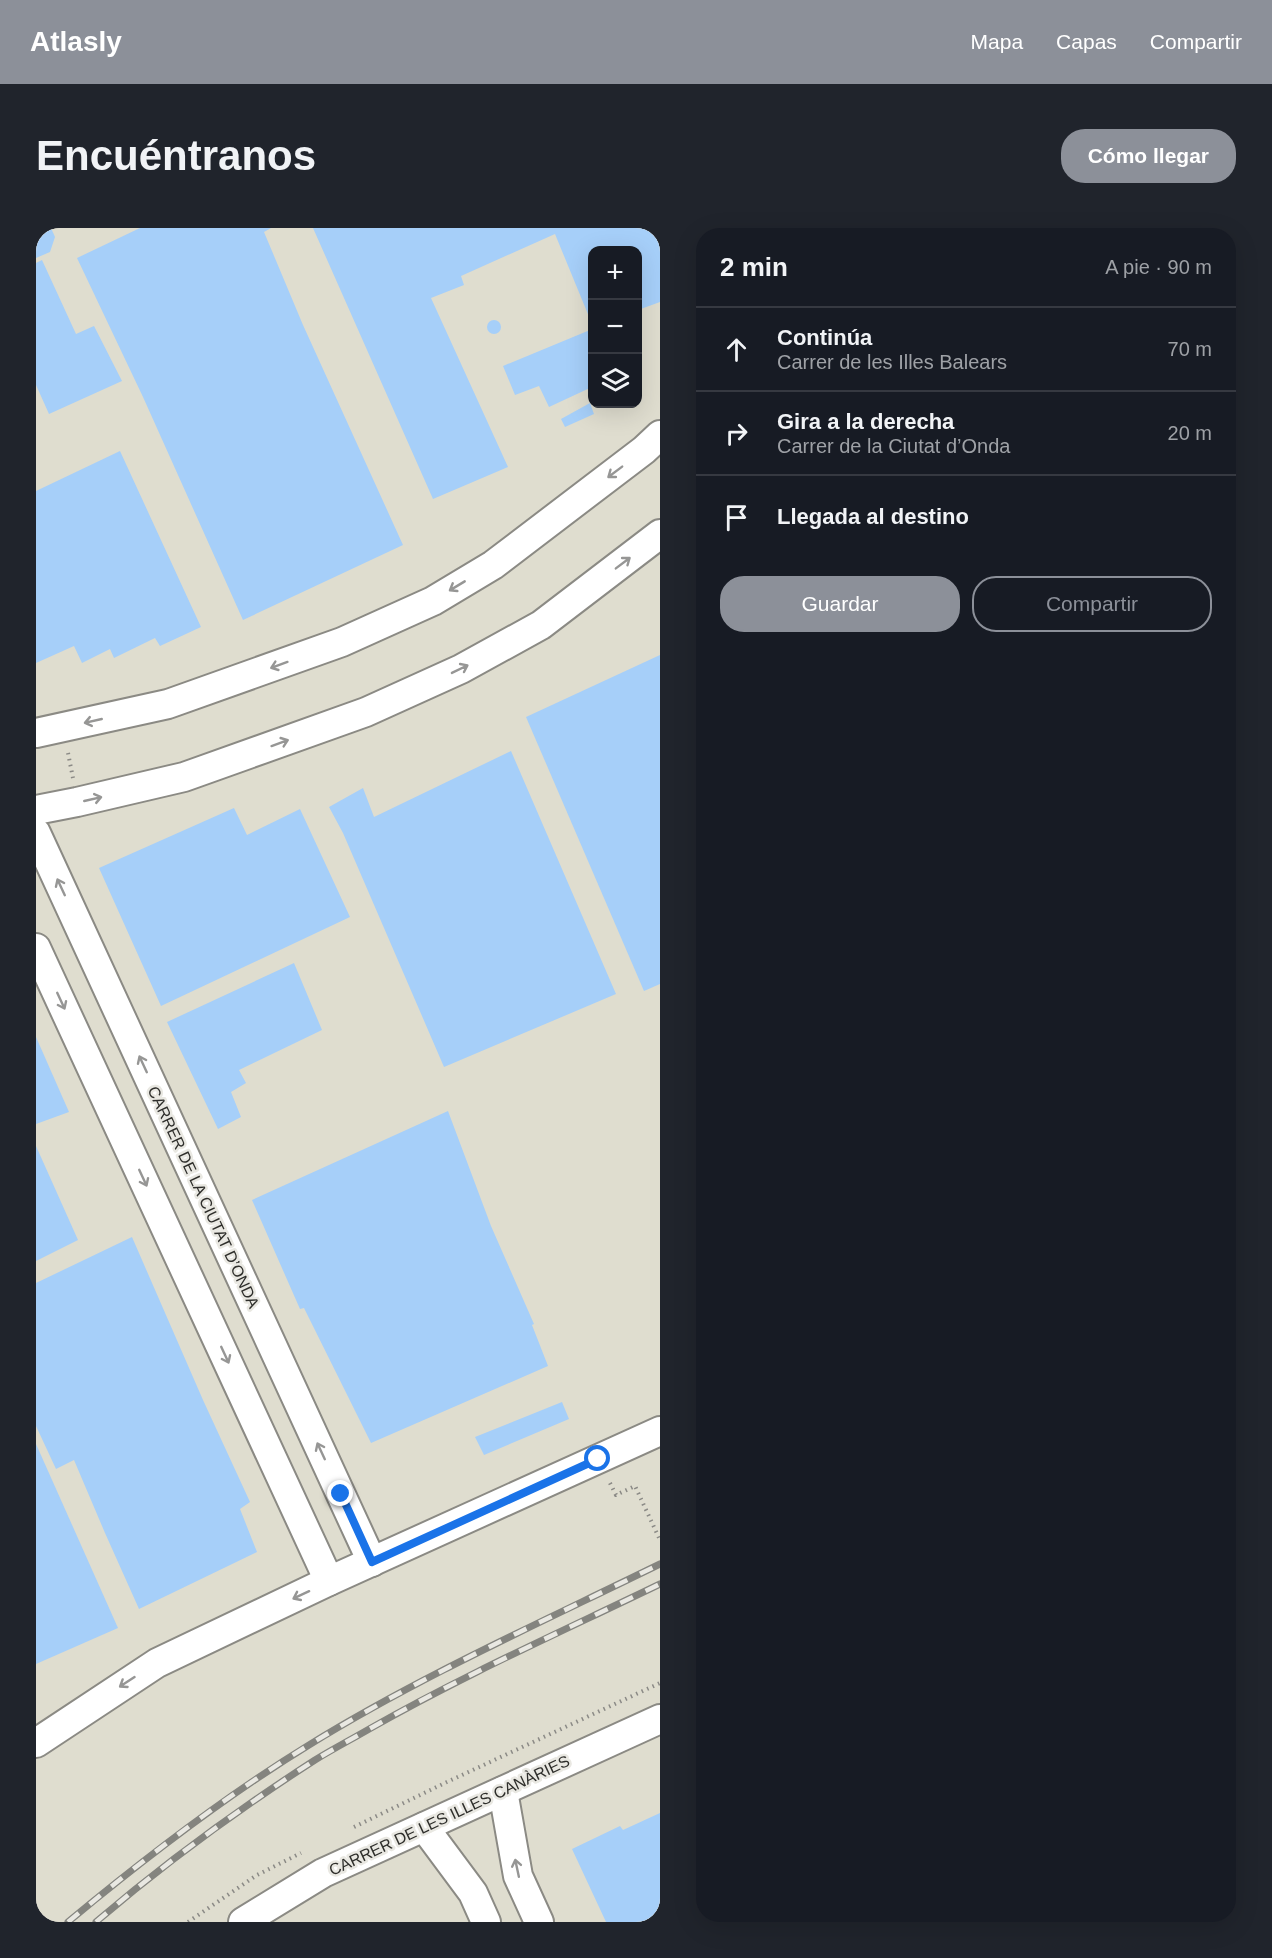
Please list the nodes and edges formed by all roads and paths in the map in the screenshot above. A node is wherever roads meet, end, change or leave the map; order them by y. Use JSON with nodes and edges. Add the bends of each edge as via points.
{"nodes":[{"id":1,"x":660,"y":435,"type":"edge"},
{"id":2,"x":660,"y":534,"type":"edge"},
{"id":3,"x":64,"y":728,"type":"junction"},
{"id":4,"x":36,"y":733,"type":"edge"},
{"id":5,"x":77,"y":802,"type":"junction"},
{"id":6,"x":36,"y":810,"type":"edge"},
{"id":7,"x":36,"y":833,"type":"edge"},
{"id":8,"x":36,"y":948,"type":"edge"},
{"id":9,"x":660,"y":1431,"type":"edge"},
{"id":10,"x":635,"y":1486,"type":"dead end"},
{"id":11,"x":660,"y":1540,"type":"edge"},
{"id":12,"x":372,"y":1562,"type":"junction"},
{"id":13,"x":329,"y":1581,"type":"junction"},
{"id":14,"x":660,"y":1719,"type":"edge"},
{"id":15,"x":36,"y":1743,"type":"edge"},
{"id":16,"x":503,"y":1791,"type":"junction"},
{"id":17,"x":423,"y":1827,"type":"junction"},
{"id":18,"x":243,"y":1922,"type":"edge"},
{"id":19,"x":486,"y":1922,"type":"edge"},
{"id":20,"x":539,"y":1922,"type":"edge"}],
"edges":[{"from":1,"to":3,"type":"street","one_way":true,"via":[[493,565],[433,601],[342,642],[168,704]]},
{"from":5,"to":2,"type":"street","one_way":true,"via":[[184,777],[366,712],[461,669],[541,626]]},
{"from":3,"to":4,"type":"street"},
{"from":3,"to":5,"type":"path"},
{"from":5,"to":6,"type":"street"},
{"from":12,"to":7,"type":"street","name":"CARRER DE LA CIUTAT D’ONDA","one_way":true},
{"from":8,"to":13,"type":"street","one_way":true},
{"from":9,"to":12,"type":"street"},
{"from":10,"to":11,"type":"path"},
{"from":12,"to":13,"type":"street"},
{"from":13,"to":15,"type":"street","one_way":true,"via":[[156,1663]]},
{"from":14,"to":16,"type":"street","name":"CARRER DE LES ILLES CANÀRIES"},
{"from":16,"to":17,"type":"street","name":"CARRER DE LES ILLES CANÀRIES"},
{"from":20,"to":16,"type":"street","one_way":true,"via":[[518,1876]]},
{"from":17,"to":18,"type":"street","name":"CARRER DE LES ILLES CANÀRIES","via":[[323,1873]]},
{"from":17,"to":19,"type":"street","via":[[473,1893]]}]}
